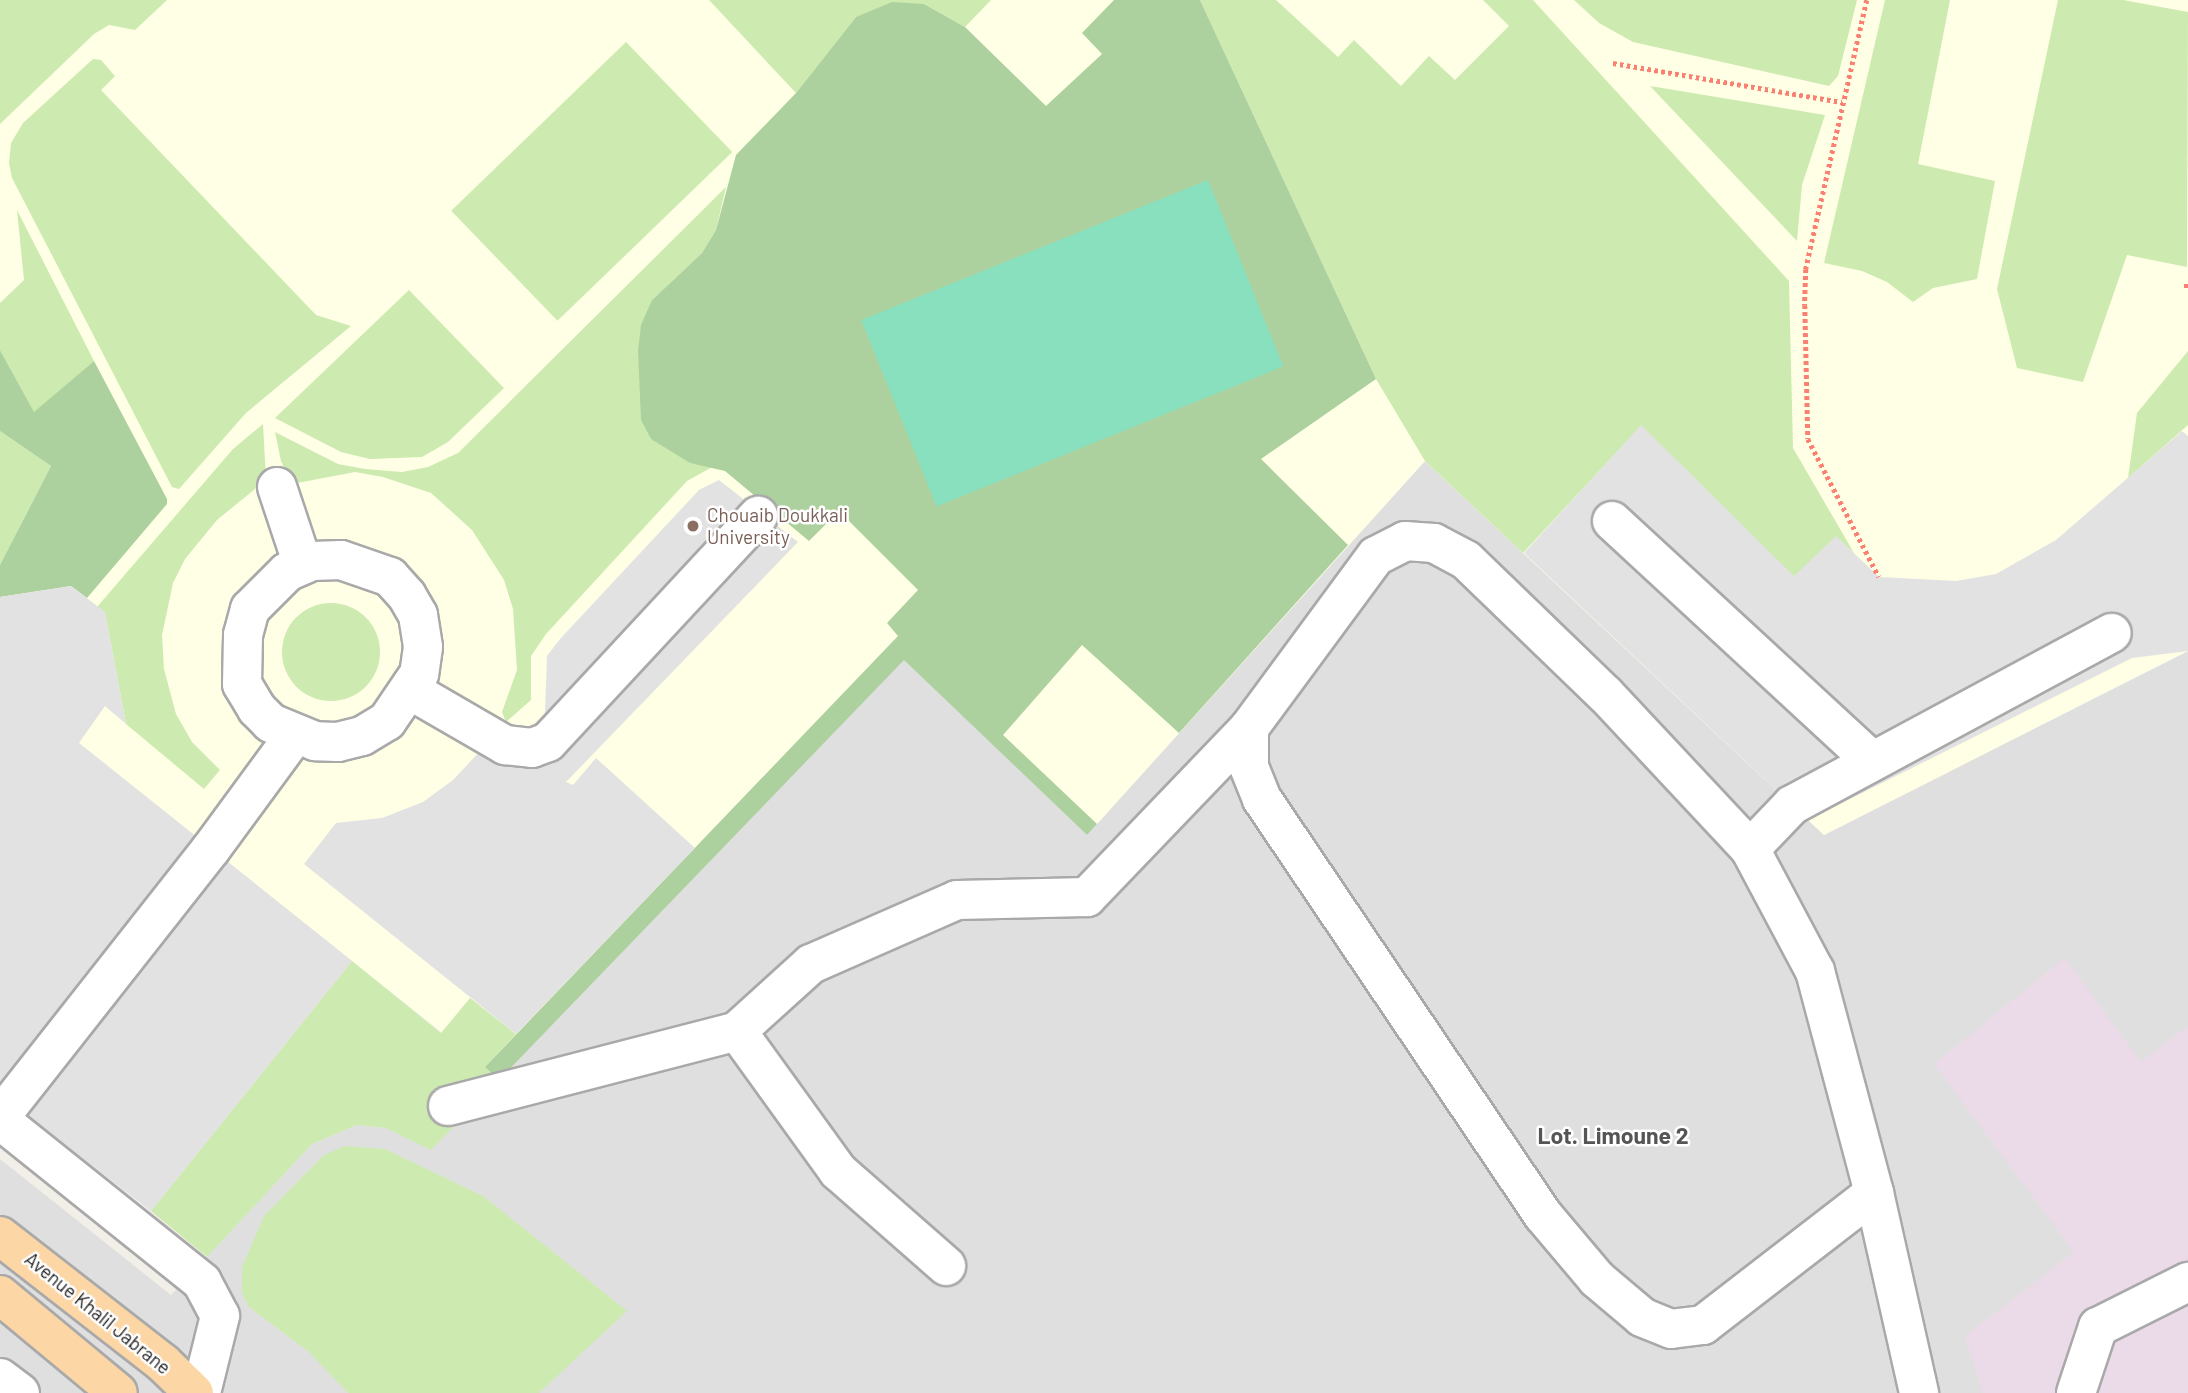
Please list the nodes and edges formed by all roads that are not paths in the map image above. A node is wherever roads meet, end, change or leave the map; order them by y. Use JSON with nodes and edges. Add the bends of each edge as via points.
{"nodes":[{"id":1,"x":276,"y":487,"type":"dead end"},
{"id":2,"x":758,"y":516,"type":"dead end"},
{"id":3,"x":1612,"y":521,"type":"dead end"},
{"id":4,"x":303,"y":565,"type":"junction"},
{"id":5,"x":2112,"y":633,"type":"dead end"},
{"id":6,"x":410,"y":690,"type":"junction"},
{"id":7,"x":1249,"y":728,"type":"junction"},
{"id":8,"x":294,"y":736,"type":"junction"},
{"id":9,"x":1872,"y":761,"type":"junction"},
{"id":10,"x":1750,"y":849,"type":"junction"},
{"id":11,"x":737,"y":1031,"type":"junction"},
{"id":12,"x":448,"y":1105,"type":"dead end"},
{"id":13,"x":0,"y":1119,"type":"edge"},
{"id":14,"x":1874,"y":1193,"type":"junction"},
{"id":15,"x":0,"y":1236,"type":"edge"},
{"id":16,"x":946,"y":1266,"type":"dead end"},
{"id":17,"x":2188,"y":1282,"type":"edge"},
{"id":18,"x":0,"y":1295,"type":"edge"},
{"id":19,"x":0,"y":1378,"type":"edge"},
{"id":20,"x":20,"y":1393,"type":"edge"},
{"id":21,"x":118,"y":1393,"type":"edge"},
{"id":22,"x":194,"y":1393,"type":"edge"},
{"id":23,"x":201,"y":1393,"type":"edge"},
{"id":24,"x":1919,"y":1393,"type":"edge"},
{"id":25,"x":2076,"y":1393,"type":"edge"}],
"edges":[{"from":1,"to":4,"type":"street"},
{"from":2,"to":6,"type":"street","via":[[548,742],[532,748],[505,745]]},
{"from":3,"to":9,"type":"street"},
{"from":4,"to":6,"type":"street","via":[[341,560],[390,577],[407,596],[418,615],[423,647],[419,674]]},
{"from":4,"to":8,"type":"street","via":[[287,572],[250,609],[243,635],[242,684],[257,709]]},
{"from":5,"to":9,"type":"street"},
{"from":6,"to":8,"type":"street","via":[[387,721],[362,736],[338,743]]},
{"from":7,"to":10,"type":"street","via":[[1376,556],[1405,541],[1434,543],[1466,561],[1606,695]]},
{"from":7,"to":11,"type":"street","via":[[1087,897],[957,900],[811,964]]},
{"from":7,"to":14,"type":"street","via":[[1249,766],[1270,810],[1543,1215],[1597,1279],[1642,1317],[1671,1329],[1703,1325]]},
{"from":8,"to":13,"type":"street"},
{"from":9,"to":10,"type":"street","via":[[1791,806]]},
{"from":10,"to":14,"type":"street","via":[[1815,971]]},
{"from":11,"to":12,"type":"street"},
{"from":11,"to":16,"type":"street","via":[[838,1171]]},
{"from":13,"to":23,"type":"street","via":[[202,1282],[220,1316]]},
{"from":14,"to":24,"type":"street"},
{"from":15,"to":22,"type":"main road","name":"Avenue Khalil Jabrane","via":[[163,1363]]},
{"from":17,"to":25,"type":"street","via":[[2098,1327]]},
{"from":18,"to":21,"type":"main road"},
{"from":19,"to":20,"type":"street"}]}
